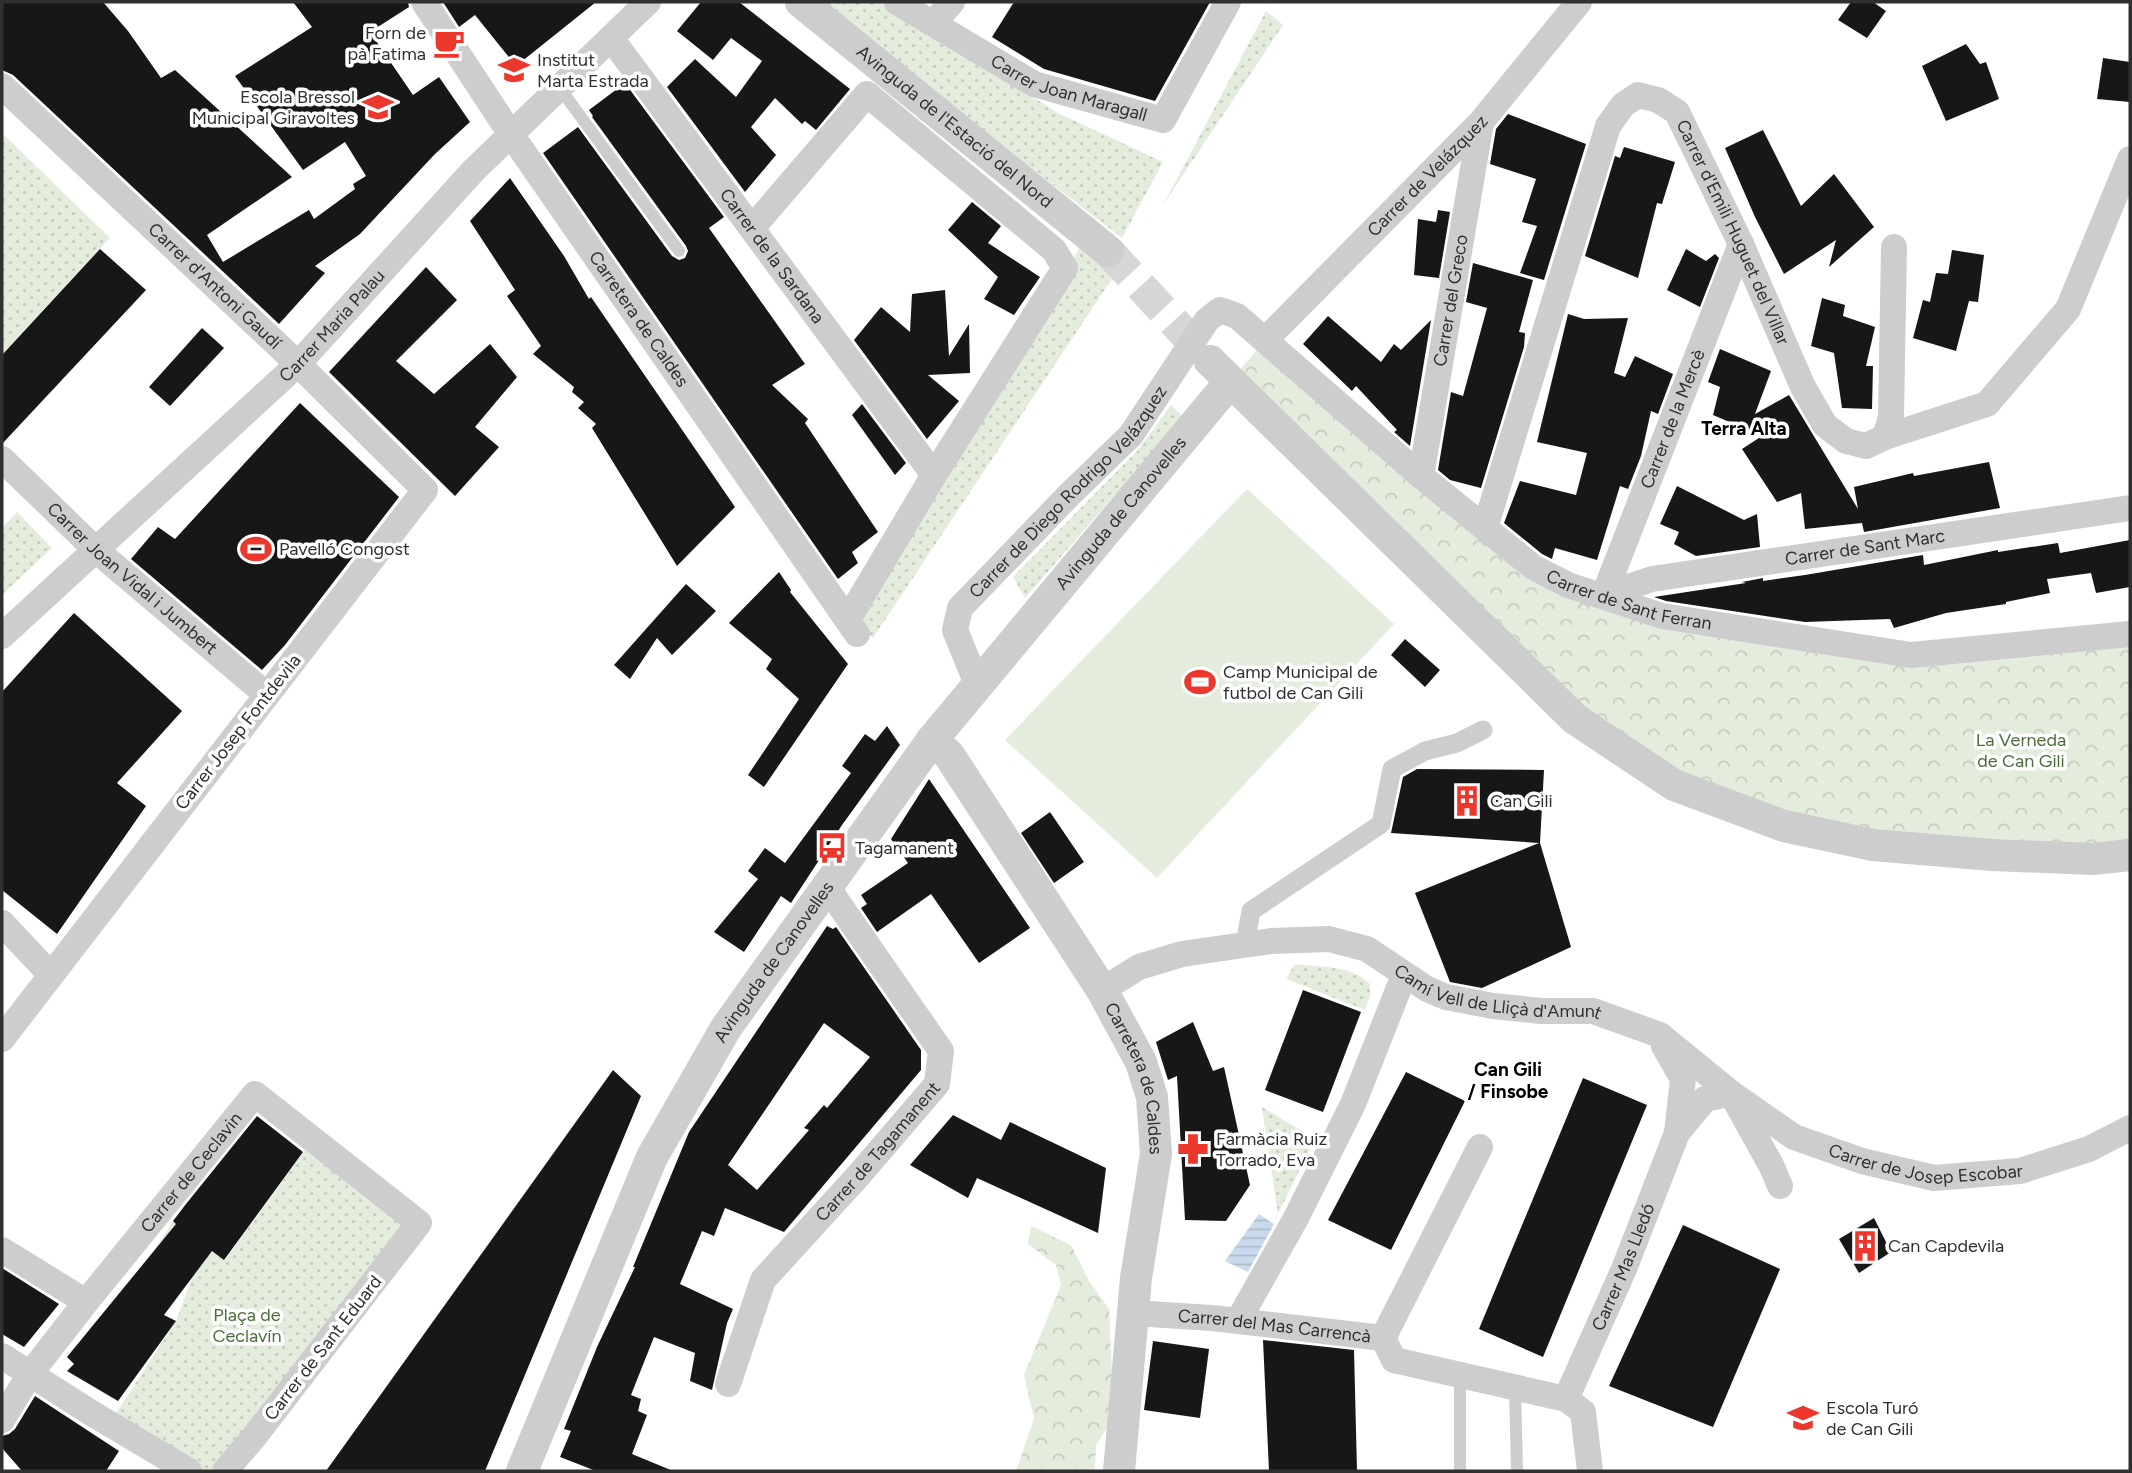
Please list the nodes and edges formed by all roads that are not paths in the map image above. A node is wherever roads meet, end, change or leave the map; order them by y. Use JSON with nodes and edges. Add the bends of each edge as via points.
{"nodes":[{"id":1,"x":424,"y":2,"type":"edge"},
{"id":2,"x":648,"y":2,"type":"edge"},
{"id":3,"x":801,"y":2,"type":"edge"},
{"id":4,"x":897,"y":2,"type":"edge"},
{"id":5,"x":952,"y":2,"type":"edge"},
{"id":6,"x":1228,"y":2,"type":"edge"},
{"id":7,"x":1579,"y":2,"type":"edge"},
{"id":8,"x":933,"y":23,"type":"junction"},
{"id":9,"x":611,"y":38,"type":"junction"},
{"id":10,"x":2,"y":86,"type":"edge"},
{"id":11,"x":559,"y":88,"type":"junction"},
{"id":12,"x":1481,"y":122,"type":"junction"},
{"id":13,"x":510,"y":133,"type":"junction"},
{"id":14,"x":2130,"y":159,"type":"edge"},
{"id":15,"x":752,"y":227,"type":"junction"},
{"id":16,"x":1741,"y":244,"type":"junction"},
{"id":17,"x":1894,"y":247,"type":"dead end"},
{"id":18,"x":679,"y":251,"type":"dead end"},
{"id":19,"x":1108,"y":251,"type":"tunnel mouth"},
{"id":20,"x":1220,"y":310,"type":"joint"},
{"id":21,"x":1265,"y":340,"type":"junction"},
{"id":22,"x":298,"y":364,"type":"junction"},
{"id":23,"x":1885,"y":437,"type":"junction"},
{"id":24,"x":2,"y":459,"type":"edge"},
{"id":25,"x":934,"y":475,"type":"junction"},
{"id":26,"x":1420,"y":476,"type":"junction"},
{"id":27,"x":425,"y":491,"type":"joint"},
{"id":28,"x":2130,"y":508,"type":"edge"},
{"id":29,"x":1485,"y":528,"type":"junction"},
{"id":30,"x":97,"y":551,"type":"junction"},
{"id":31,"x":1604,"y":595,"type":"junction"},
{"id":32,"x":2130,"y":635,"type":"edge"},
{"id":33,"x":2,"y":636,"type":"edge"},
{"id":34,"x":977,"y":684,"type":"junction"},
{"id":35,"x":267,"y":695,"type":"junction"},
{"id":36,"x":1483,"y":730,"type":"dead end"},
{"id":37,"x":932,"y":740,"type":"junction"},
{"id":38,"x":2130,"y":855,"type":"edge"},
{"id":39,"x":827,"y":887,"type":"junction"},
{"id":40,"x":2,"y":923,"type":"edge"},
{"id":41,"x":1245,"y":944,"type":"junction"},
{"id":42,"x":50,"y":974,"type":"junction"},
{"id":43,"x":1404,"y":975,"type":"junction"},
{"id":44,"x":1102,"y":990,"type":"junction"},
{"id":45,"x":1660,"y":1035,"type":"junction"},
{"id":46,"x":2,"y":1039,"type":"edge"},
{"id":47,"x":1731,"y":1093,"type":"junction"},
{"id":48,"x":2130,"y":1128,"type":"edge"},
{"id":49,"x":1677,"y":1133,"type":"junction"},
{"id":50,"x":1794,"y":1137,"type":"junction"},
{"id":51,"x":1480,"y":1147,"type":"dead end"},
{"id":52,"x":419,"y":1223,"type":"joint"},
{"id":53,"x":2,"y":1250,"type":"edge"},
{"id":54,"x":86,"y":1302,"type":"junction"},
{"id":55,"x":1133,"y":1313,"type":"junction"},
{"id":56,"x":1238,"y":1321,"type":"junction"},
{"id":57,"x":1383,"y":1338,"type":"junction"},
{"id":58,"x":2,"y":1356,"type":"edge"},
{"id":59,"x":30,"y":1374,"type":"junction"},
{"id":60,"x":1460,"y":1375,"type":"junction"},
{"id":61,"x":728,"y":1384,"type":"dead end"},
{"id":62,"x":1515,"y":1388,"type":"junction"},
{"id":63,"x":1574,"y":1406,"type":"junction"},
{"id":64,"x":2,"y":1420,"type":"edge"},
{"id":65,"x":190,"y":1471,"type":"edge"},
{"id":66,"x":225,"y":1471,"type":"edge"},
{"id":67,"x":522,"y":1471,"type":"edge"},
{"id":68,"x":1119,"y":1471,"type":"edge"},
{"id":69,"x":1460,"y":1471,"type":"edge"},
{"id":70,"x":1517,"y":1471,"type":"edge"},
{"id":71,"x":1590,"y":1471,"type":"edge"}],
"edges":[{"from":1,"to":13,"type":"street","name":"Carretera de Caldes"},
{"from":2,"to":9,"type":"street","name":"Carrer Maria Palau"},
{"from":3,"to":19,"type":"street","name":"Avinguda de l'Estació del Nord"},
{"from":4,"to":8,"type":"street","name":"Carrer Joan Maragall"},
{"from":5,"to":8,"type":"street"},
{"from":6,"to":8,"type":"street","name":"Carrer Joan Maragall","via":[[1163,120],[1034,84]]},
{"from":7,"to":12,"type":"street","name":"Carrer de Velázquez"},
{"from":9,"to":11,"type":"street","name":"Carrer Maria Palau"},
{"from":9,"to":15,"type":"street","name":"Carrer de la Sardana"},
{"from":10,"to":22,"type":"street","name":"Carrer d'Antoni Gaudí"},
{"from":11,"to":13,"type":"street","name":"Carrer Maria Palau"},
{"from":11,"to":18,"type":"lane"},
{"from":12,"to":21,"type":"street","name":"Carrer de Velázquez"},
{"from":12,"to":26,"type":"street","name":"Carrer del Greco"},
{"from":13,"to":22,"type":"street","name":"Carrer Maria Palau"},
{"from":13,"to":25,"type":"street","name":"Carretera de Caldes","via":[[855,623]]},
{"from":14,"to":23,"type":"street","via":[[2068,309],[1987,404]]},
{"from":15,"to":25,"type":"street","name":"Carrer de la Sardana"},
{"from":15,"to":25,"type":"street","via":[[867,94],[1054,250],[1065,268]]},
{"from":16,"to":23,"type":"street","name":"Carrer d'Emili Huguet del Villar","via":[[1803,387],[1825,425],[1846,441],[1866,446]]},
{"from":16,"to":29,"type":"street","name":"Carrer d'Emili Huguet del Villar","via":[[1677,112],[1638,95],[1623,105],[1608,126]]},
{"from":16,"to":31,"type":"street","name":"Carrer de la Mercè"},
{"from":17,"to":23,"type":"street","via":[[1891,417]]},
{"from":20,"to":21,"type":"street","name":"Carrer de Sant Ferran","via":[[1237,316]]},
{"from":20,"to":34,"type":"street","name":"Carrer de Diego Rodrigo Velázquez","via":[[1207,320],[1131,435],[960,608],[956,630]]},
{"from":21,"to":26,"type":"street","name":"Carrer de Sant Ferran"},
{"from":22,"to":27,"type":"street","name":"Carrer d'Antoni Gaudí"},
{"from":22,"to":30,"type":"street","name":"Carrer Maria Palau"},
{"from":24,"to":30,"type":"street","name":"Carrer Joan Vidal i Jumbert"},
{"from":26,"to":29,"type":"street","name":"Carrer de Sant Ferran"},
{"from":27,"to":35,"type":"street","name":"Carrer Josep Fontdevila"},
{"from":28,"to":31,"type":"street","name":"Carrer de Sant Marc","via":[[1652,579]]},
{"from":29,"to":31,"type":"street","name":"Carrer de Sant Ferran","via":[[1533,567]]},
{"from":30,"to":33,"type":"street","name":"Carrer Maria Palau"},
{"from":30,"to":35,"type":"street","name":"Carrer Joan Vidal i Jumbert"},
{"from":31,"to":32,"type":"street","name":"Carrer de Sant Ferran","via":[[1662,616],[1911,655]]},
{"from":34,"to":37,"type":"street","name":"Avinguda de Canovelles"},
{"from":34,"to":38,"type":"street","name":"Avinguda de Canovelles","via":[[1134,499],[1220,372],[1576,719],[1674,785],[1784,826],[1872,845],[2093,859]]},
{"from":35,"to":42,"type":"street","name":"Carrer Josep Fontdevila"},
{"from":36,"to":41,"type":"street","via":[[1425,751],[1392,769],[1381,824],[1251,911]]},
{"from":37,"to":39,"type":"street","name":"Avinguda de Canovelles"},
{"from":37,"to":44,"type":"street","name":"Carretera de Caldes","via":[[949,755]]},
{"from":39,"to":61,"type":"street","name":"Carrer de Tagamanent","via":[[941,1051],[937,1084],[763,1280]]},
{"from":39,"to":67,"type":"street","name":"Avinguda de Canovelles","via":[[726,1028],[652,1157]]},
{"from":40,"to":42,"type":"street"},
{"from":41,"to":43,"type":"street","name":"Camí Vell de Lliçà d'Amunt","via":[[1329,939],[1367,949]]},
{"from":41,"to":44,"type":"street","name":"Camí Vell de Lliçà d'Amunt","via":[[1182,954],[1139,967]]},
{"from":42,"to":46,"type":"street","name":"Carrer Josep Fontdevila"},
{"from":43,"to":45,"type":"street","name":"Camí Vell de Lliçà d'Amunt","via":[[1446,997],[1541,1011],[1593,1010]]},
{"from":43,"to":56,"type":"street","via":[[1353,1104]]},
{"from":44,"to":55,"type":"street","name":"Carretera de Caldes","via":[[1141,1062],[1152,1097],[1156,1154]]},
{"from":45,"to":47,"type":"street","name":"Camí Vell de Lliçà d'Amunt"},
{"from":45,"to":49,"type":"street","name":"Carrer Mas Lledó","via":[[1682,1079]]},
{"from":47,"to":49,"type":"street","name":"Carrer Mas Lledó","via":[[1705,1099]]},
{"from":47,"to":50,"type":"street","name":"Carrer de Josep Escobar"},
{"from":47,"to":50,"type":"street","name":"Camí Vell de Lliçà d'Amunt","via":[[1780,1186]]},
{"from":48,"to":50,"type":"street","name":"Carrer de Josep Escobar","via":[[2089,1149],[2020,1171],[1934,1178],[1863,1161]]},
{"from":49,"to":63,"type":"street","name":"Carrer Mas Lledó"},
{"from":51,"to":57,"type":"street"},
{"from":52,"to":54,"type":"street","name":"Carrer de Ceclavin","via":[[255,1094]]},
{"from":52,"to":66,"type":"street","name":"Carrer de Sant Eduard"},
{"from":53,"to":54,"type":"street"},
{"from":54,"to":59,"type":"street","name":"Carrer de Ceclavin"},
{"from":55,"to":56,"type":"street","name":"Carrer del Mas Carrencà"},
{"from":55,"to":68,"type":"street","name":"Carretera de Caldes"},
{"from":56,"to":57,"type":"street","name":"Carrer del Mas Carrencà"},
{"from":57,"to":60,"type":"street","name":"Carrer del Mas Carrencà","via":[[1394,1360]]},
{"from":58,"to":59,"type":"street"},
{"from":59,"to":64,"type":"street","name":"Carrer de Ceclavin"},
{"from":59,"to":65,"type":"street"},
{"from":60,"to":62,"type":"street","name":"Carrer del Mas Carrencà"},
{"from":60,"to":69,"type":"lane"},
{"from":62,"to":63,"type":"street","name":"Carrer del Mas Carrencà"},
{"from":62,"to":70,"type":"lane"},
{"from":63,"to":71,"type":"street"}]}
